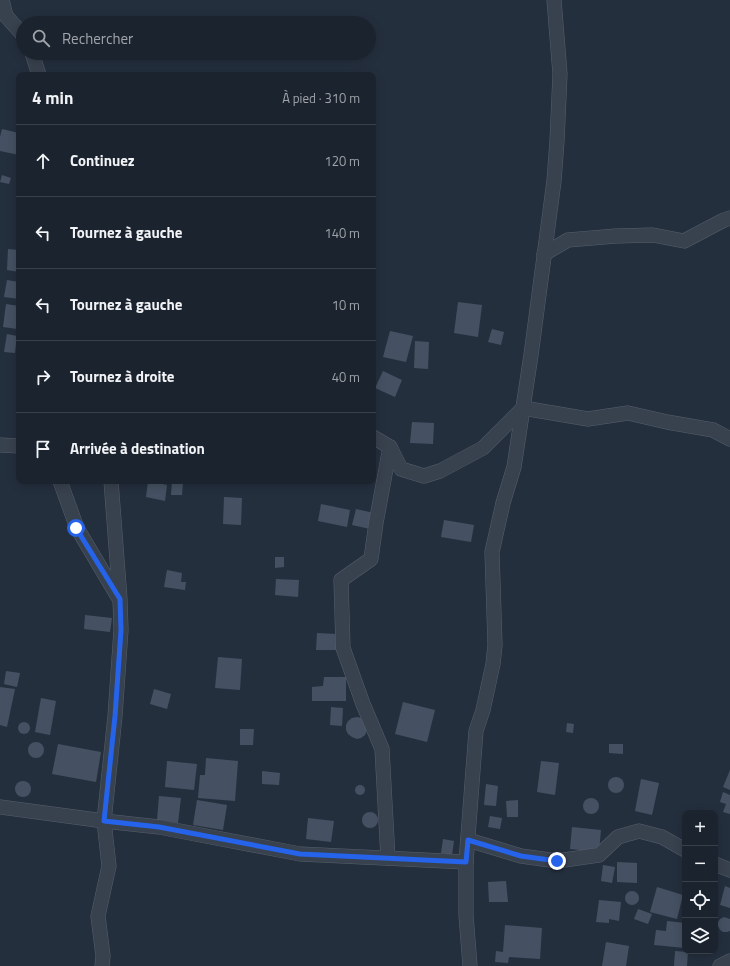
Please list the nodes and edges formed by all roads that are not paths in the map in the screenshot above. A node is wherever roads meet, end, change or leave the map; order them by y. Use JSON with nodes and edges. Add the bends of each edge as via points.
{"nodes":[{"id":1,"x":2,"y":0,"type":"edge"},
{"id":2,"x":554,"y":0,"type":"edge"},
{"id":3,"x":16,"y":27,"type":"edge"},
{"id":4,"x":34,"y":60,"type":"edge"},
{"id":5,"x":38,"y":72,"type":"edge"},
{"id":6,"x":730,"y":218,"type":"edge"},
{"id":7,"x":544,"y":254,"type":"junction"},
{"id":8,"x":523,"y":408,"type":"junction"},
{"id":9,"x":730,"y":438,"type":"edge"},
{"id":10,"x":376,"y":439,"type":"edge"},
{"id":11,"x":0,"y":445,"type":"edge"},
{"id":12,"x":16,"y":446,"type":"edge"},
{"id":13,"x":390,"y":448,"type":"junction"},
{"id":14,"x":61,"y":484,"type":"edge"},
{"id":15,"x":111,"y":484,"type":"edge"},
{"id":16,"x":120,"y":599,"type":"junction"},
{"id":17,"x":0,"y":807,"type":"edge"},
{"id":18,"x":104,"y":821,"type":"junction"},
{"id":19,"x":468,"y":840,"type":"junction"},
{"id":20,"x":682,"y":848,"type":"edge"},
{"id":21,"x":388,"y":858,"type":"junction"},
{"id":22,"x":466,"y":862,"type":"junction"},
{"id":23,"x":718,"y":865,"type":"edge"},
{"id":24,"x":730,"y":870,"type":"edge"},
{"id":25,"x":730,"y":961,"type":"edge"},
{"id":26,"x":102,"y":966,"type":"edge"},
{"id":27,"x":470,"y":966,"type":"edge"},
{"id":28,"x":720,"y":966,"type":"edge"}],
"edges":[{"from":1,"to":3,"type":"street","via":[[6,16]]},
{"from":2,"to":7,"type":"street","via":[[560,74],[554,181]]},
{"from":4,"to":5,"type":"street"},
{"from":6,"to":7,"type":"street","via":[[684,240],[653,235],[568,240]]},
{"from":7,"to":8,"type":"street"},
{"from":8,"to":9,"type":"street","via":[[588,419],[628,413],[712,430]]},
{"from":8,"to":13,"type":"street","via":[[483,448],[440,471],[424,476],[401,470]]},
{"from":8,"to":19,"type":"street","via":[[514,468],[502,503],[492,552],[496,645],[483,710],[476,731]]},
{"from":10,"to":13,"type":"street"},
{"from":11,"to":12,"type":"street"},
{"from":13,"to":21,"type":"street","via":[[372,559],[341,580],[343,648],[382,749]]},
{"from":14,"to":16,"type":"street","via":[[76,528]]},
{"from":15,"to":16,"type":"street"},
{"from":16,"to":18,"type":"street","via":[[121,630],[115,716]]},
{"from":17,"to":18,"type":"street"},
{"from":18,"to":21,"type":"street","via":[[159,827],[300,854]]},
{"from":18,"to":26,"type":"street","via":[[109,866],[98,916]]},
{"from":19,"to":20,"type":"street","via":[[521,856],[557,861],[599,855],[618,837],[639,832],[662,837]]},
{"from":19,"to":22,"type":"street"},
{"from":21,"to":22,"type":"street"},
{"from":22,"to":27,"type":"street","via":[[466,915]]},
{"from":23,"to":24,"type":"street"},
{"from":25,"to":28,"type":"street"}]}
